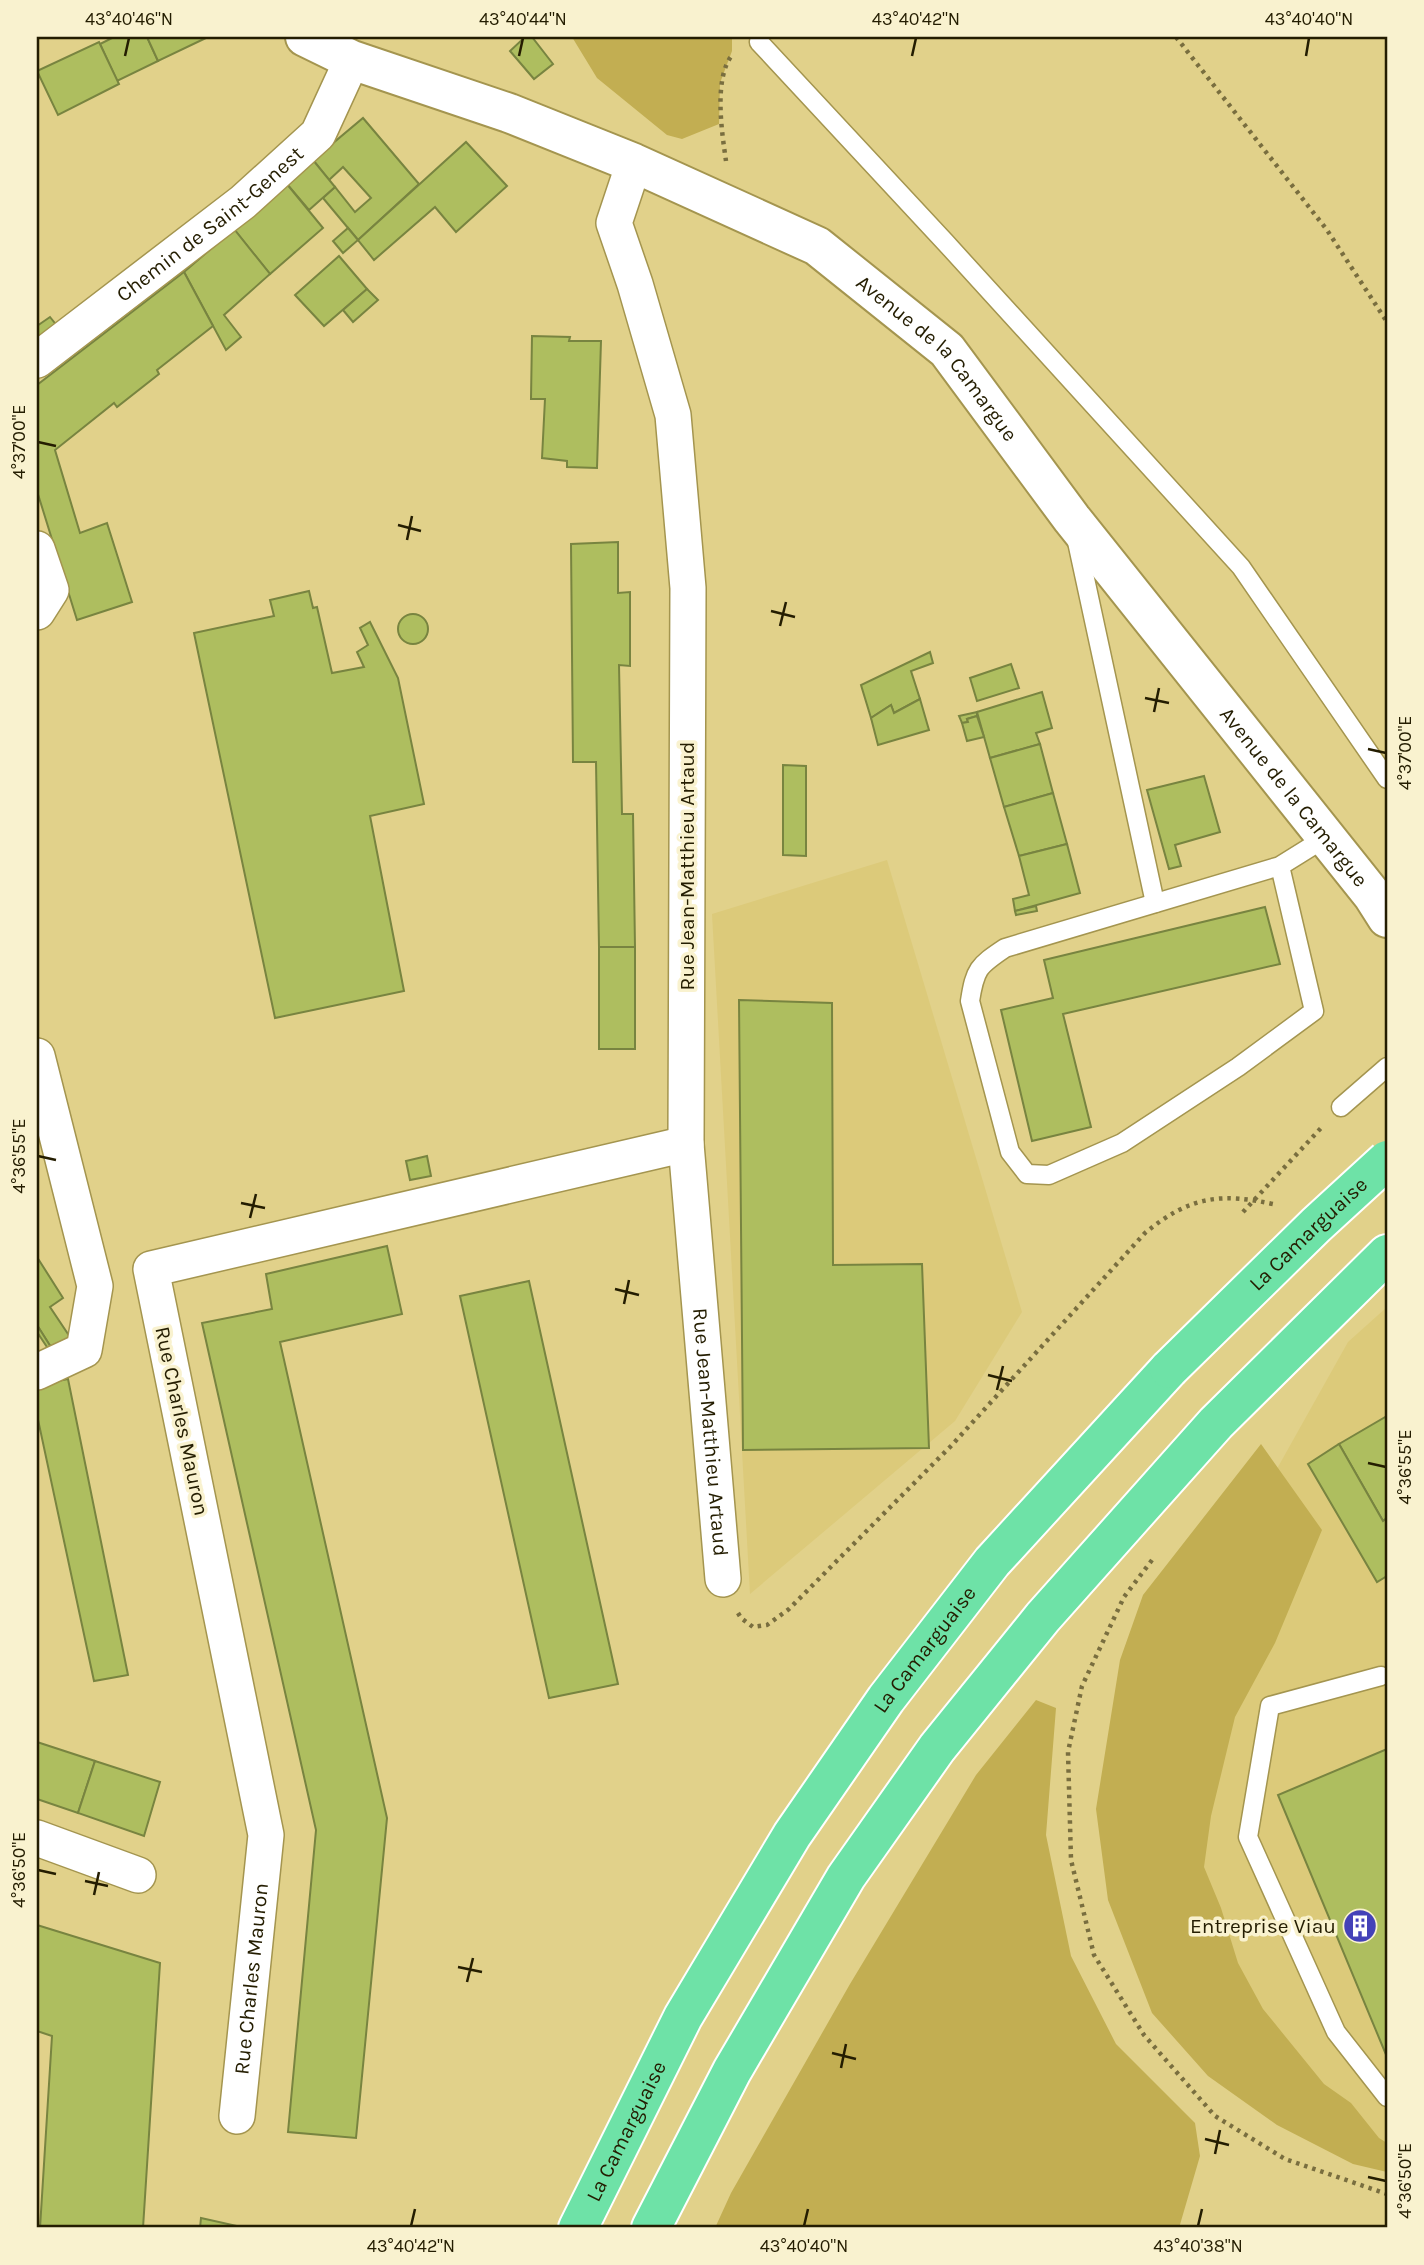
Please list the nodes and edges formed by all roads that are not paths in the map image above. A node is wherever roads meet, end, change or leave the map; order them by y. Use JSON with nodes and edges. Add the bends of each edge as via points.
{"nodes":[{"id":1,"x":305,"y":37,"type":"edge"},
{"id":2,"x":760,"y":39,"type":"edge"},
{"id":3,"x":352,"y":60,"type":"junction"},
{"id":4,"x":634,"y":163,"type":"junction"},
{"id":5,"x":37,"y":360,"type":"edge"},
{"id":6,"x":1072,"y":519,"type":"junction"},
{"id":7,"x":37,"y":549,"type":"edge"},
{"id":8,"x":37,"y":612,"type":"edge"},
{"id":9,"x":1386,"y":776,"type":"edge"},
{"id":10,"x":1325,"y":838,"type":"junction"},
{"id":11,"x":1280,"y":866,"type":"junction"},
{"id":12,"x":1155,"y":903,"type":"junction"},
{"id":13,"x":1387,"y":918,"type":"edge"},
{"id":14,"x":37,"y":1056,"type":"edge"},
{"id":15,"x":1387,"y":1067,"type":"edge"},
{"id":16,"x":1341,"y":1107,"type":"road end"},
{"id":17,"x":686,"y":1143,"type":"junction"},
{"id":18,"x":1387,"y":1160,"type":"edge"},
{"id":19,"x":1387,"y":1254,"type":"edge"},
{"id":20,"x":37,"y":1372,"type":"edge"},
{"id":21,"x":723,"y":1579,"type":"road end"},
{"id":22,"x":1381,"y":1676,"type":"dead end"},
{"id":23,"x":37,"y":1838,"type":"edge"},
{"id":24,"x":138,"y":1875,"type":"dead end"},
{"id":25,"x":1387,"y":2097,"type":"edge"},
{"id":26,"x":237,"y":2116,"type":"dead end"},
{"id":27,"x":578,"y":2228,"type":"edge"},
{"id":28,"x":651,"y":2228,"type":"edge"}],
"edges":[{"from":1,"to":3,"type":"main road","name":"Avenue de la Camargue"},
{"from":2,"to":9,"type":"lane","via":[[1241,567]]},
{"from":3,"to":4,"type":"main road","name":"Avenue de la Camargue","via":[[509,113]]},
{"from":3,"to":5,"type":"street","name":"Chemin de Saint-Genest","via":[[318,134],[243,202]]},
{"from":4,"to":6,"type":"main road","name":"Avenue de la Camargue","via":[[817,246],[947,351]]},
{"from":4,"to":17,"type":"street","name":"Rue Jean-Matthieu Artaud","via":[[614,223],[673,415],[688,588]]},
{"from":6,"to":10,"type":"main road","name":"Avenue de la Camargue"},
{"from":6,"to":12,"type":"lane"},
{"from":7,"to":8,"type":"street","via":[[51,590]]},
{"from":10,"to":11,"type":"lane"},
{"from":10,"to":13,"type":"main road","name":"Avenue de la Camargue"},
{"from":11,"to":12,"type":"lane"},
{"from":11,"to":12,"type":"lane","via":[[1314,1012],[1122,1143],[1049,1175],[1027,1174],[1010,1152],[977,1034],[970,1001],[974,977],[984,962],[1005,948]]},
{"from":14,"to":20,"type":"street","via":[[95,1286],[84,1350]]},
{"from":15,"to":16,"type":"lane"},
{"from":17,"to":21,"type":"street","name":"Rue Jean-Matthieu Artaud"},
{"from":17,"to":26,"type":"street","name":"Rue Charles Mauron","via":[[151,1269],[266,1835]]},
{"from":18,"to":27,"type":"highway","name":"La Camarguaise","bridge":true,"via":[[1169,1369],[992,1562],[886,1699],[792,1835],[683,2017]]},
{"from":19,"to":28,"type":"highway","via":[[1216,1423],[1043,1617],[937,1748],[846,1877],[732,2071]]},
{"from":22,"to":25,"type":"lane","via":[[1270,1706],[1248,1837],[1336,2032]]},
{"from":23,"to":24,"type":"street"}]}
